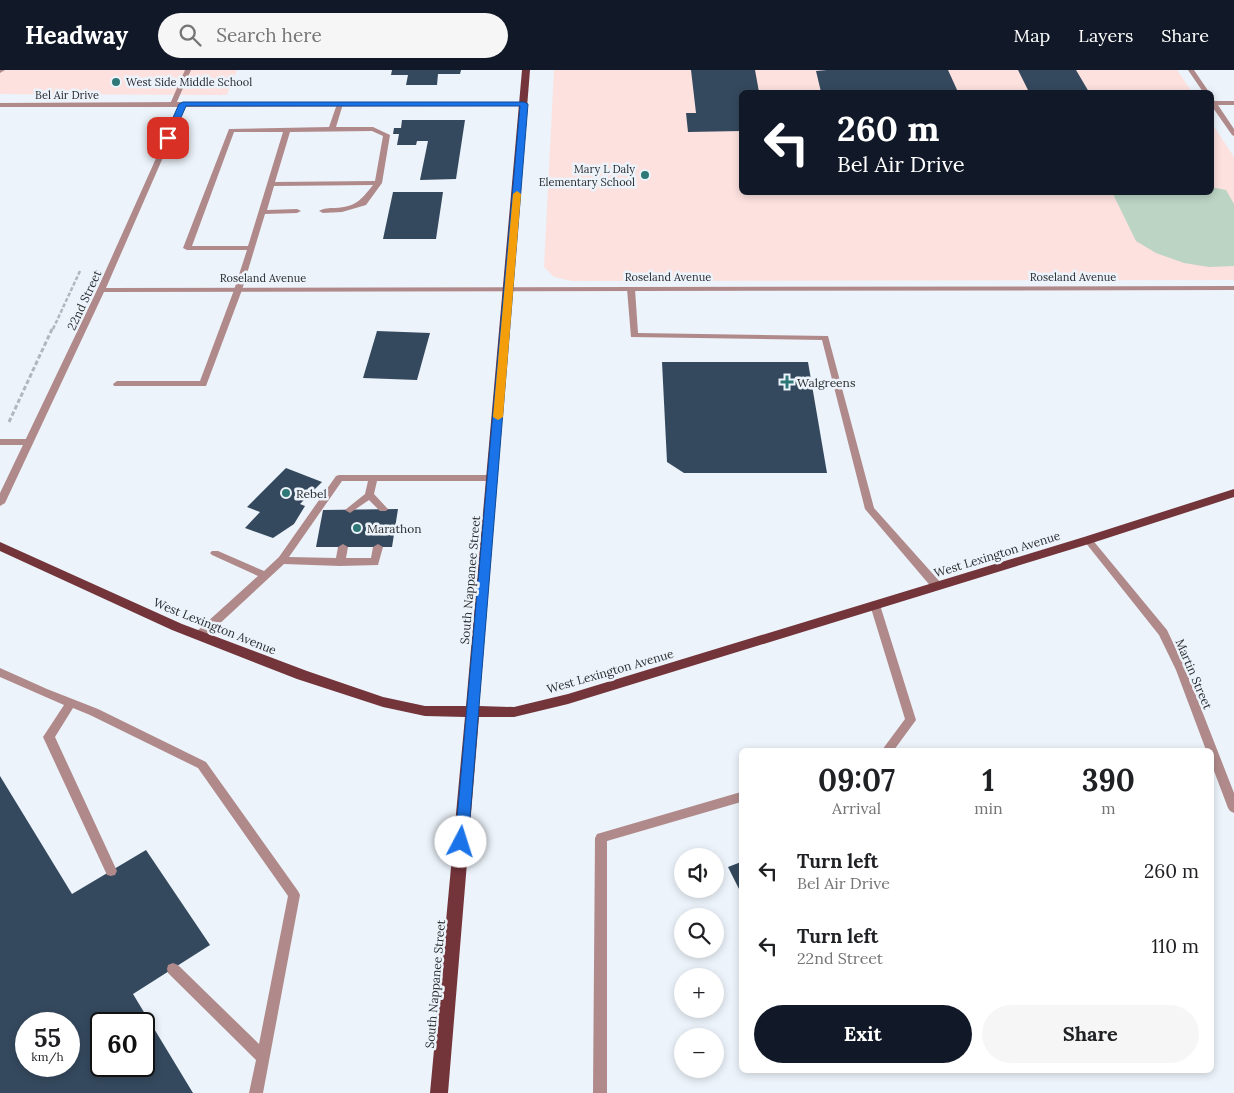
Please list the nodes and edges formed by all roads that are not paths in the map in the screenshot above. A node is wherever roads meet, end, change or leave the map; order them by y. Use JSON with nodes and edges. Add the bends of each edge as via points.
{"nodes":[{"id":1,"x":188,"y":70,"type":"edge"},
{"id":2,"x":526,"y":70,"type":"edge"},
{"id":3,"x":1191,"y":70,"type":"edge"},
{"id":4,"x":1205,"y":90,"type":"edge"},
{"id":5,"x":1214,"y":102,"type":"edge"},
{"id":6,"x":1234,"y":103,"type":"edge"},
{"id":7,"x":173,"y":104,"type":"junction"},
{"id":8,"x":183,"y":104,"type":"junction"},
{"id":9,"x":340,"y":104,"type":"junction"},
{"id":10,"x":524,"y":104,"type":"junction"},
{"id":11,"x":0,"y":105,"type":"edge"},
{"id":12,"x":1214,"y":105,"type":"edge"},
{"id":13,"x":287,"y":129,"type":"junction"},
{"id":14,"x":332,"y":129,"type":"junction"},
{"id":15,"x":1234,"y":134,"type":"edge"},
{"id":16,"x":378,"y":183,"type":"junction"},
{"id":17,"x":271,"y":184,"type":"junction"},
{"id":18,"x":297,"y":211,"type":"dead end"},
{"id":19,"x":323,"y":211,"type":"dead end"},
{"id":20,"x":262,"y":212,"type":"junction"},
{"id":21,"x":251,"y":248,"type":"junction"},
{"id":22,"x":1234,"y":288,"type":"edge"},
{"id":23,"x":509,"y":289,"type":"junction"},
{"id":24,"x":630,"y":289,"type":"junction"},
{"id":25,"x":101,"y":290,"type":"junction"},
{"id":26,"x":238,"y":290,"type":"junction"},
{"id":27,"x":117,"y":384,"type":"dead end"},
{"id":28,"x":0,"y":442,"type":"edge"},
{"id":29,"x":29,"y":442,"type":"junction"},
{"id":30,"x":373,"y":478,"type":"junction"},
{"id":31,"x":493,"y":478,"type":"junction"},
{"id":32,"x":1234,"y":493,"type":"edge"},
{"id":33,"x":369,"y":495,"type":"junction"},
{"id":34,"x":0,"y":503,"type":"edge"},
{"id":35,"x":383,"y":509,"type":"dead end"},
{"id":36,"x":350,"y":510,"type":"dead end"},
{"id":37,"x":1088,"y":540,"type":"junction"},
{"id":38,"x":0,"y":546,"type":"edge"},
{"id":39,"x":343,"y":547,"type":"dead end"},
{"id":40,"x":378,"y":547,"type":"dead end"},
{"id":41,"x":215,"y":553,"type":"dead end"},
{"id":42,"x":282,"y":560,"type":"junction"},
{"id":43,"x":340,"y":562,"type":"junction"},
{"id":44,"x":265,"y":575,"type":"junction"},
{"id":45,"x":937,"y":586,"type":"junction"},
{"id":46,"x":875,"y":605,"type":"junction"},
{"id":47,"x":199,"y":636,"type":"junction"},
{"id":48,"x":0,"y":672,"type":"edge"},
{"id":49,"x":71,"y":703,"type":"junction"},
{"id":50,"x":473,"y":712,"type":"junction"},
{"id":51,"x":890,"y":748,"type":"edge"},
{"id":52,"x":1211,"y":748,"type":"edge"},
{"id":53,"x":1214,"y":756,"type":"edge"},
{"id":54,"x":739,"y":798,"type":"edge"},
{"id":55,"x":1234,"y":808,"type":"edge"},
{"id":56,"x":111,"y":870,"type":"dead end"},
{"id":57,"x":173,"y":968,"type":"dead end"},
{"id":58,"x":262,"y":1058,"type":"junction"},
{"id":59,"x":256,"y":1093,"type":"edge"},
{"id":60,"x":439,"y":1093,"type":"edge"},
{"id":61,"x":600,"y":1093,"type":"edge"}],
"edges":[{"from":1,"to":7,"type":"street"},
{"from":2,"to":10,"type":"main road","name":"South Nappanee Street"},
{"from":3,"to":4,"type":"street"},
{"from":5,"to":6,"type":"street"},
{"from":7,"to":8,"type":"street","name":"Bel Air Drive"},
{"from":7,"to":11,"type":"street","name":"Bel Air Drive"},
{"from":8,"to":9,"type":"street","name":"Bel Air Drive"},
{"from":8,"to":25,"type":"street","name":"22nd Street"},
{"from":9,"to":10,"type":"street","name":"Bel Air Drive"},
{"from":9,"to":14,"type":"street"},
{"from":10,"to":23,"type":"main road","name":"South Nappanee Street"},
{"from":12,"to":15,"type":"street"},
{"from":13,"to":14,"type":"street"},
{"from":13,"to":17,"type":"street"},
{"from":13,"to":21,"type":"street","via":[[231,130],[187,248]]},
{"from":14,"to":16,"type":"street","via":[[373,129],[387,135]]},
{"from":16,"to":17,"type":"street"},
{"from":16,"to":19,"type":"street","via":[[363,203],[342,210]]},
{"from":17,"to":20,"type":"street"},
{"from":18,"to":20,"type":"street"},
{"from":20,"to":21,"type":"street"},
{"from":21,"to":26,"type":"street"},
{"from":22,"to":24,"type":"street","name":"Roseland Avenue"},
{"from":23,"to":24,"type":"street","name":"Roseland Avenue"},
{"from":23,"to":26,"type":"street","name":"Roseland Avenue"},
{"from":23,"to":31,"type":"main road","name":"South Nappanee Street"},
{"from":24,"to":45,"type":"street","via":[[634,335],[825,338],[870,509]]},
{"from":25,"to":26,"type":"street","name":"Roseland Avenue"},
{"from":25,"to":29,"type":"street","name":"22nd Street"},
{"from":26,"to":27,"type":"street","via":[[203,384]]},
{"from":28,"to":29,"type":"street"},
{"from":29,"to":34,"type":"street","name":"22nd Street"},
{"from":30,"to":31,"type":"street"},
{"from":30,"to":33,"type":"street"},
{"from":30,"to":42,"type":"street","via":[[339,478]]},
{"from":31,"to":50,"type":"main road","name":"South Nappanee Street"},
{"from":32,"to":37,"type":"main road","name":"West Lexington Avenue"},
{"from":33,"to":35,"type":"street"},
{"from":33,"to":36,"type":"street"},
{"from":37,"to":45,"type":"main road","name":"West Lexington Avenue"},
{"from":37,"to":52,"type":"street","name":"Martin Street","via":[[1163,633]]},
{"from":38,"to":47,"type":"main road","name":"West Lexington Avenue"},
{"from":39,"to":43,"type":"street"},
{"from":40,"to":43,"type":"street","via":[[375,562]]},
{"from":41,"to":44,"type":"street"},
{"from":42,"to":43,"type":"street"},
{"from":42,"to":44,"type":"street"},
{"from":44,"to":47,"type":"street"},
{"from":45,"to":46,"type":"main road","name":"West Lexington Avenue"},
{"from":46,"to":50,"type":"main road","name":"West Lexington Avenue","via":[[568,700],[514,712]]},
{"from":46,"to":51,"type":"street","via":[[911,720]]},
{"from":47,"to":50,"type":"main road","name":"West Lexington Avenue","via":[[383,702],[425,711]]},
{"from":48,"to":49,"type":"street"},
{"from":49,"to":56,"type":"street","via":[[50,737]]},
{"from":49,"to":58,"type":"street","via":[[202,765],[294,895]]},
{"from":50,"to":60,"type":"main road","name":"South Nappanee Street"},
{"from":53,"to":55,"type":"street","name":"Martin Street"},
{"from":54,"to":61,"type":"street","via":[[602,838]]},
{"from":57,"to":58,"type":"street"},
{"from":58,"to":59,"type":"street"}]}
